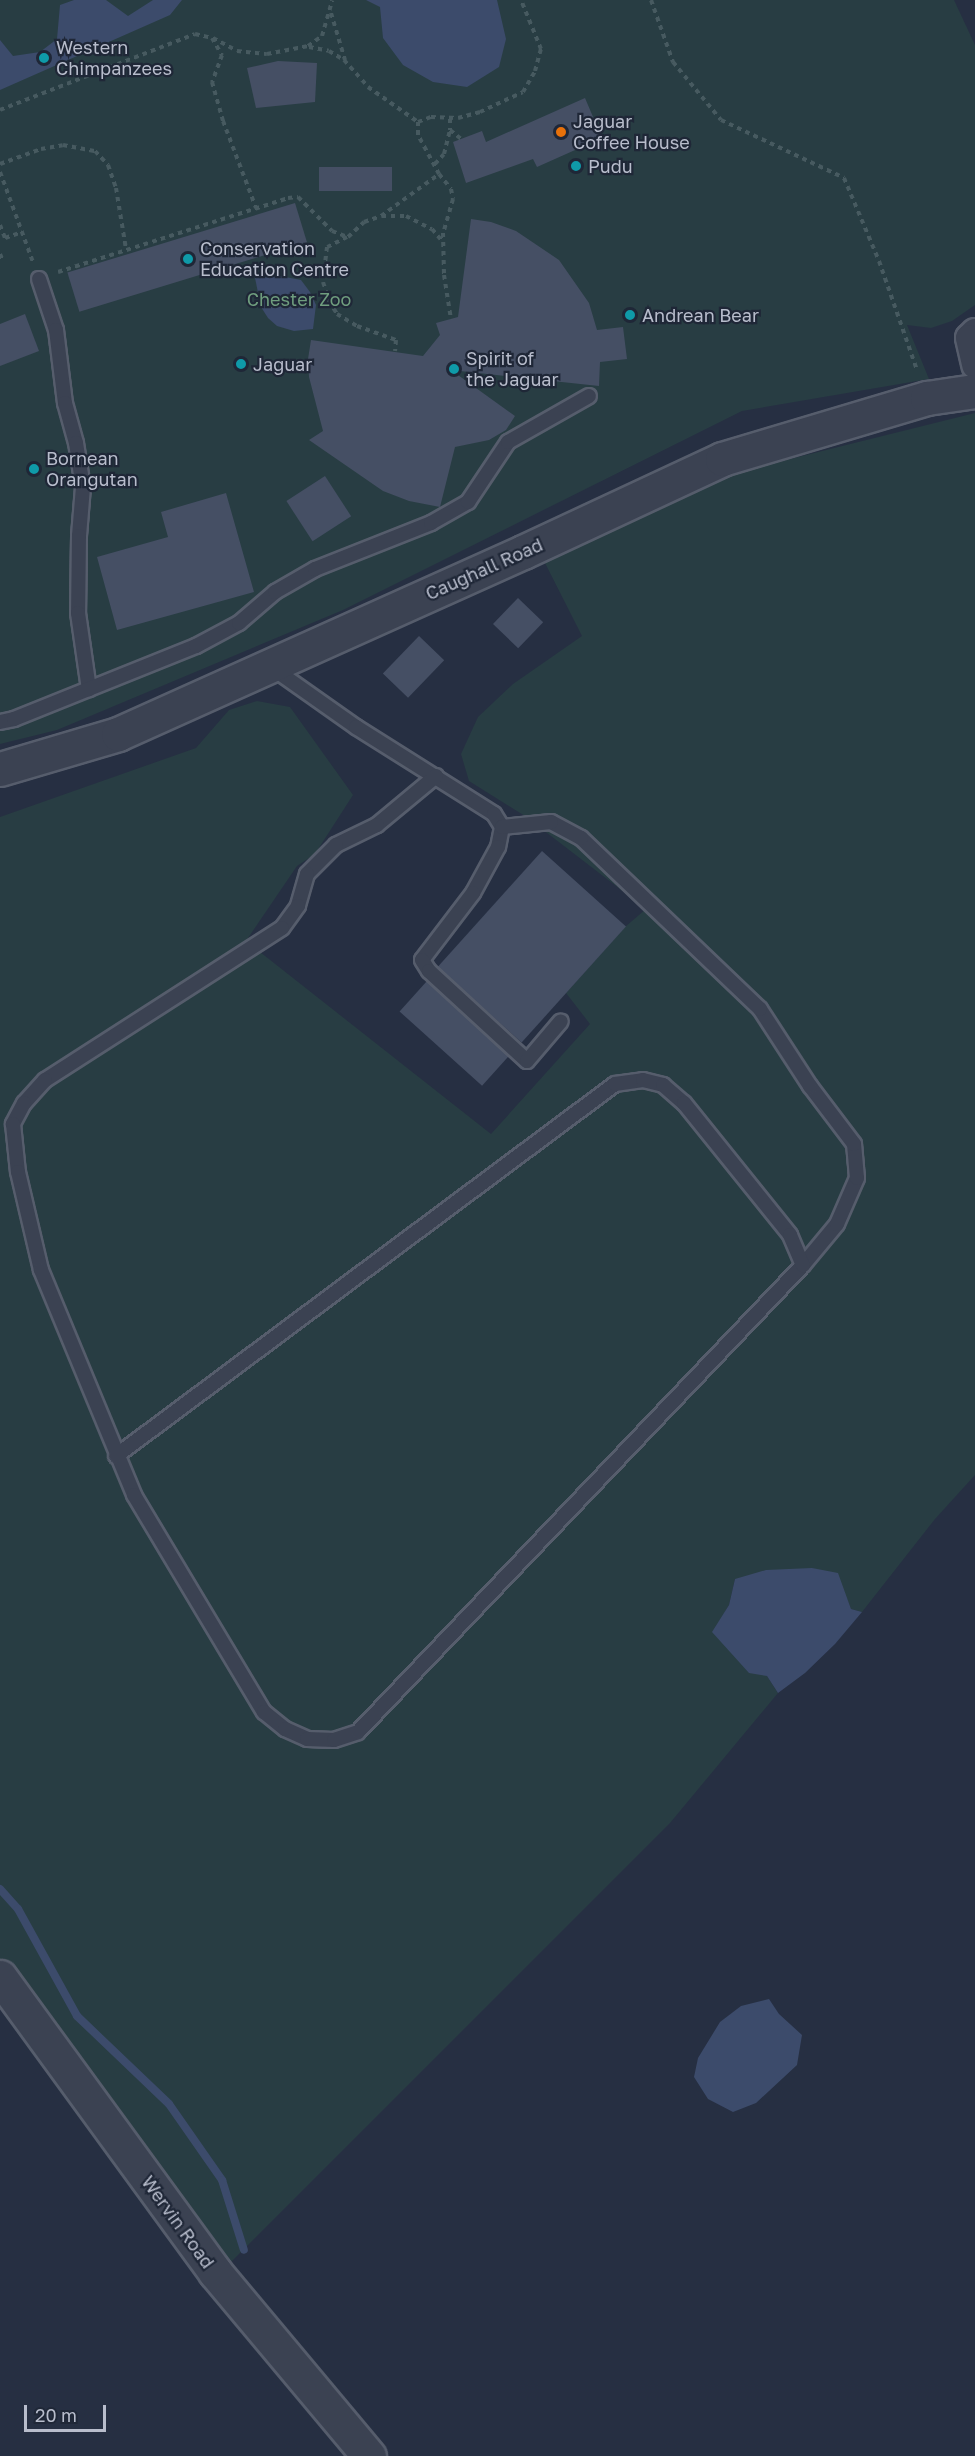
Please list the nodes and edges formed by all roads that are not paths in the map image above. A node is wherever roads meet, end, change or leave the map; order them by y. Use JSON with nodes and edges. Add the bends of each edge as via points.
{"nodes":[{"id":1,"x":39,"y":279,"type":"road end"},
{"id":2,"x":975,"y":332,"type":"edge"},
{"id":3,"x":975,"y":365,"type":"edge"},
{"id":4,"x":975,"y":391,"type":"edge"},
{"id":5,"x":590,"y":396,"type":"dead end"},
{"id":6,"x":269,"y":666,"type":"junction"},
{"id":7,"x":89,"y":689,"type":"junction"},
{"id":8,"x":0,"y":722,"type":"edge"},
{"id":9,"x":0,"y":769,"type":"edge"},
{"id":10,"x":436,"y":776,"type":"junction"},
{"id":11,"x":502,"y":827,"type":"junction"},
{"id":12,"x":561,"y":1021,"type":"dead end"},
{"id":13,"x":803,"y":1265,"type":"junction"},
{"id":14,"x":116,"y":1456,"type":"junction"},
{"id":15,"x":0,"y":1977,"type":"edge"},
{"id":16,"x":369,"y":2456,"type":"edge"}],
"edges":[{"from":1,"to":7,"type":"lane","via":[[56,330],[65,403],[83,487],[78,613]]},
{"from":2,"to":3,"type":"street","via":[[969,338]]},
{"from":4,"to":6,"type":"street","name":"Caughall Road","via":[[927,398],[722,459]]},
{"from":5,"to":7,"type":"lane","via":[[508,442],[468,502],[431,523],[315,568],[275,592],[239,623],[196,646]]},
{"from":6,"to":9,"type":"street","name":"Caughall Road","via":[[118,734]]},
{"from":6,"to":10,"type":"lane","via":[[356,727]]},
{"from":7,"to":8,"type":"lane"},
{"from":10,"to":11,"type":"lane","via":[[494,814]]},
{"from":10,"to":14,"type":"lane","via":[[377,825],[336,845],[307,874],[298,906],[282,928],[45,1080],[24,1103],[13,1124],[18,1172],[41,1270]]},
{"from":11,"to":12,"type":"lane","via":[[498,847],[473,893],[422,960],[429,971],[526,1061]]},
{"from":11,"to":13,"type":"lane","via":[[551,822],[581,838],[760,1009],[854,1144],[857,1178],[850,1199],[837,1224]]},
{"from":13,"to":14,"type":"lane","via":[[790,1235],[684,1102],[663,1085],[643,1080],[615,1084]]},
{"from":13,"to":14,"type":"lane","via":[[358,1732],[334,1740],[307,1739],[285,1729],[264,1712],[134,1495]]},
{"from":15,"to":16,"type":"street","name":"Wervin Road","via":[[215,2272]]}]}
